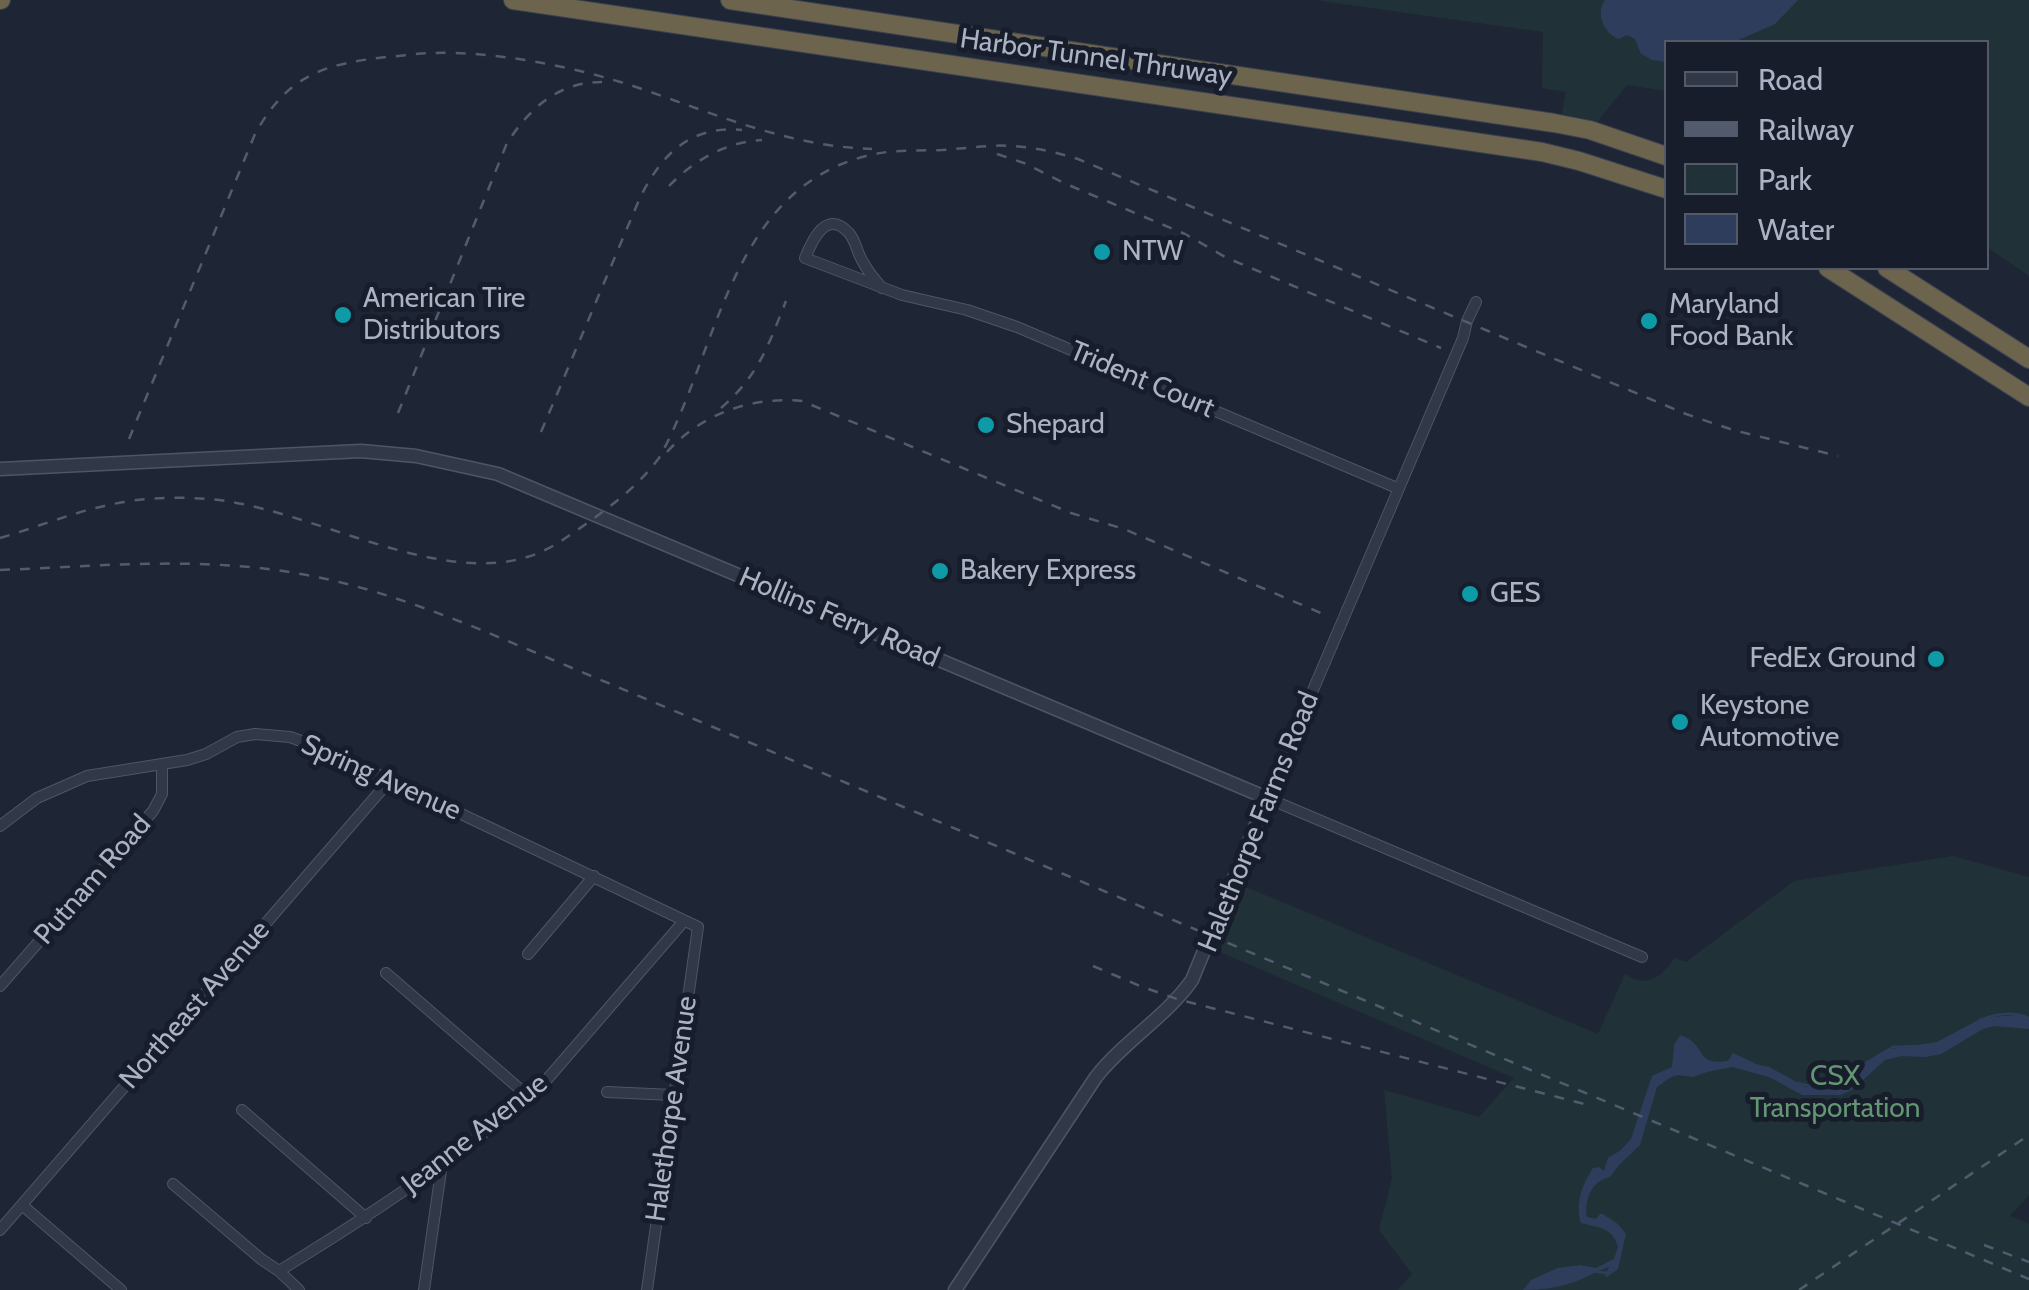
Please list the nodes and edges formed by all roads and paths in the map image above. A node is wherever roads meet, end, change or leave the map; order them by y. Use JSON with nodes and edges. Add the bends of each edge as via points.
{"nodes":[{"id":1,"x":513,"y":0,"type":"edge"},
{"id":2,"x":730,"y":0,"type":"edge"},
{"id":3,"x":1664,"y":155,"type":"edge"},
{"id":4,"x":1664,"y":188,"type":"edge"},
{"id":5,"x":1831,"y":270,"type":"edge"},
{"id":6,"x":1890,"y":270,"type":"edge"},
{"id":7,"x":882,"y":288,"type":"junction"},
{"id":8,"x":1476,"y":302,"type":"dead end"},
{"id":9,"x":2029,"y":359,"type":"edge"},
{"id":10,"x":2029,"y":397,"type":"edge"},
{"id":11,"x":0,"y":468,"type":"edge"},
{"id":12,"x":1397,"y":488,"type":"junction"},
{"id":13,"x":162,"y":764,"type":"junction"},
{"id":14,"x":390,"y":780,"type":"junction"},
{"id":15,"x":1268,"y":798,"type":"junction"},
{"id":16,"x":0,"y":826,"type":"edge"},
{"id":17,"x":594,"y":876,"type":"junction"},
{"id":18,"x":684,"y":921,"type":"junction"},
{"id":19,"x":698,"y":927,"type":"joint"},
{"id":20,"x":528,"y":954,"type":"dead end"},
{"id":21,"x":1642,"y":958,"type":"dead end"},
{"id":22,"x":386,"y":973,"type":"dead end"},
{"id":23,"x":0,"y":986,"type":"edge"},
{"id":24,"x":607,"y":1092,"type":"dead end"},
{"id":25,"x":674,"y":1095,"type":"junction"},
{"id":26,"x":529,"y":1097,"type":"junction"},
{"id":27,"x":242,"y":1110,"type":"dead end"},
{"id":28,"x":442,"y":1164,"type":"junction"},
{"id":29,"x":174,"y":1184,"type":"dead end"},
{"id":30,"x":22,"y":1205,"type":"junction"},
{"id":31,"x":366,"y":1218,"type":"junction"},
{"id":32,"x":0,"y":1230,"type":"edge"},
{"id":33,"x":279,"y":1271,"type":"junction"},
{"id":34,"x":121,"y":1290,"type":"edge"},
{"id":35,"x":299,"y":1290,"type":"edge"},
{"id":36,"x":424,"y":1290,"type":"edge"},
{"id":37,"x":647,"y":1290,"type":"edge"},
{"id":38,"x":956,"y":1290,"type":"edge"}],
"edges":[{"from":1,"to":4,"type":"highway","name":"Harbor Tunnel Thruway","via":[[1542,152]]},
{"from":2,"to":3,"type":"highway","name":"Harbor Tunnel Thruway","via":[[1554,122]]},
{"from":5,"to":10,"type":"highway"},
{"from":6,"to":9,"type":"highway"},
{"from":7,"to":7,"type":"street","name":"Trident Court","via":[[805,258],[820,230],[834,225],[848,233]]},
{"from":7,"to":12,"type":"street","name":"Trident Court","via":[[1016,328]]},
{"from":8,"to":12,"type":"street","name":"Halethorpe Farms Road"},
{"from":11,"to":15,"type":"street","name":"Hollins Ferry Road","via":[[361,451],[498,474]]},
{"from":12,"to":15,"type":"street","name":"Halethorpe Farms Road"},
{"from":13,"to":14,"type":"street","name":"Spring Avenue","via":[[206,754],[237,737],[272,735],[312,744]]},
{"from":13,"to":16,"type":"street","name":"Spring Avenue","via":[[87,776],[36,798]]},
{"from":13,"to":23,"type":"street","name":"Putnam Road","via":[[162,794],[152,811]]},
{"from":14,"to":17,"type":"street","name":"Spring Avenue"},
{"from":14,"to":30,"type":"street","name":"Northeast Avenue"},
{"from":15,"to":21,"type":"street","name":"Hollins Ferry Road"},
{"from":15,"to":38,"type":"street","name":"Halethorpe Farms Road","via":[[1192,980],[1096,1077]]},
{"from":17,"to":18,"type":"street","name":"Spring Avenue"},
{"from":17,"to":20,"type":"street"},
{"from":18,"to":19,"type":"street","name":"Spring Avenue"},
{"from":18,"to":26,"type":"street","name":"Jeanne Avenue"},
{"from":19,"to":25,"type":"street","name":"Halethorpe Avenue"},
{"from":22,"to":26,"type":"street"},
{"from":24,"to":25,"type":"street"},
{"from":25,"to":37,"type":"street","name":"Halethorpe Avenue"},
{"from":26,"to":28,"type":"street","name":"Jeanne Avenue"},
{"from":27,"to":31,"type":"street"},
{"from":28,"to":31,"type":"street","name":"Jeanne Avenue"},
{"from":28,"to":36,"type":"street"},
{"from":29,"to":33,"type":"street"},
{"from":30,"to":32,"type":"street","name":"Northeast Avenue"},
{"from":30,"to":34,"type":"street"},
{"from":31,"to":33,"type":"street","name":"Jeanne Avenue"},
{"from":33,"to":35,"type":"street"}]}
